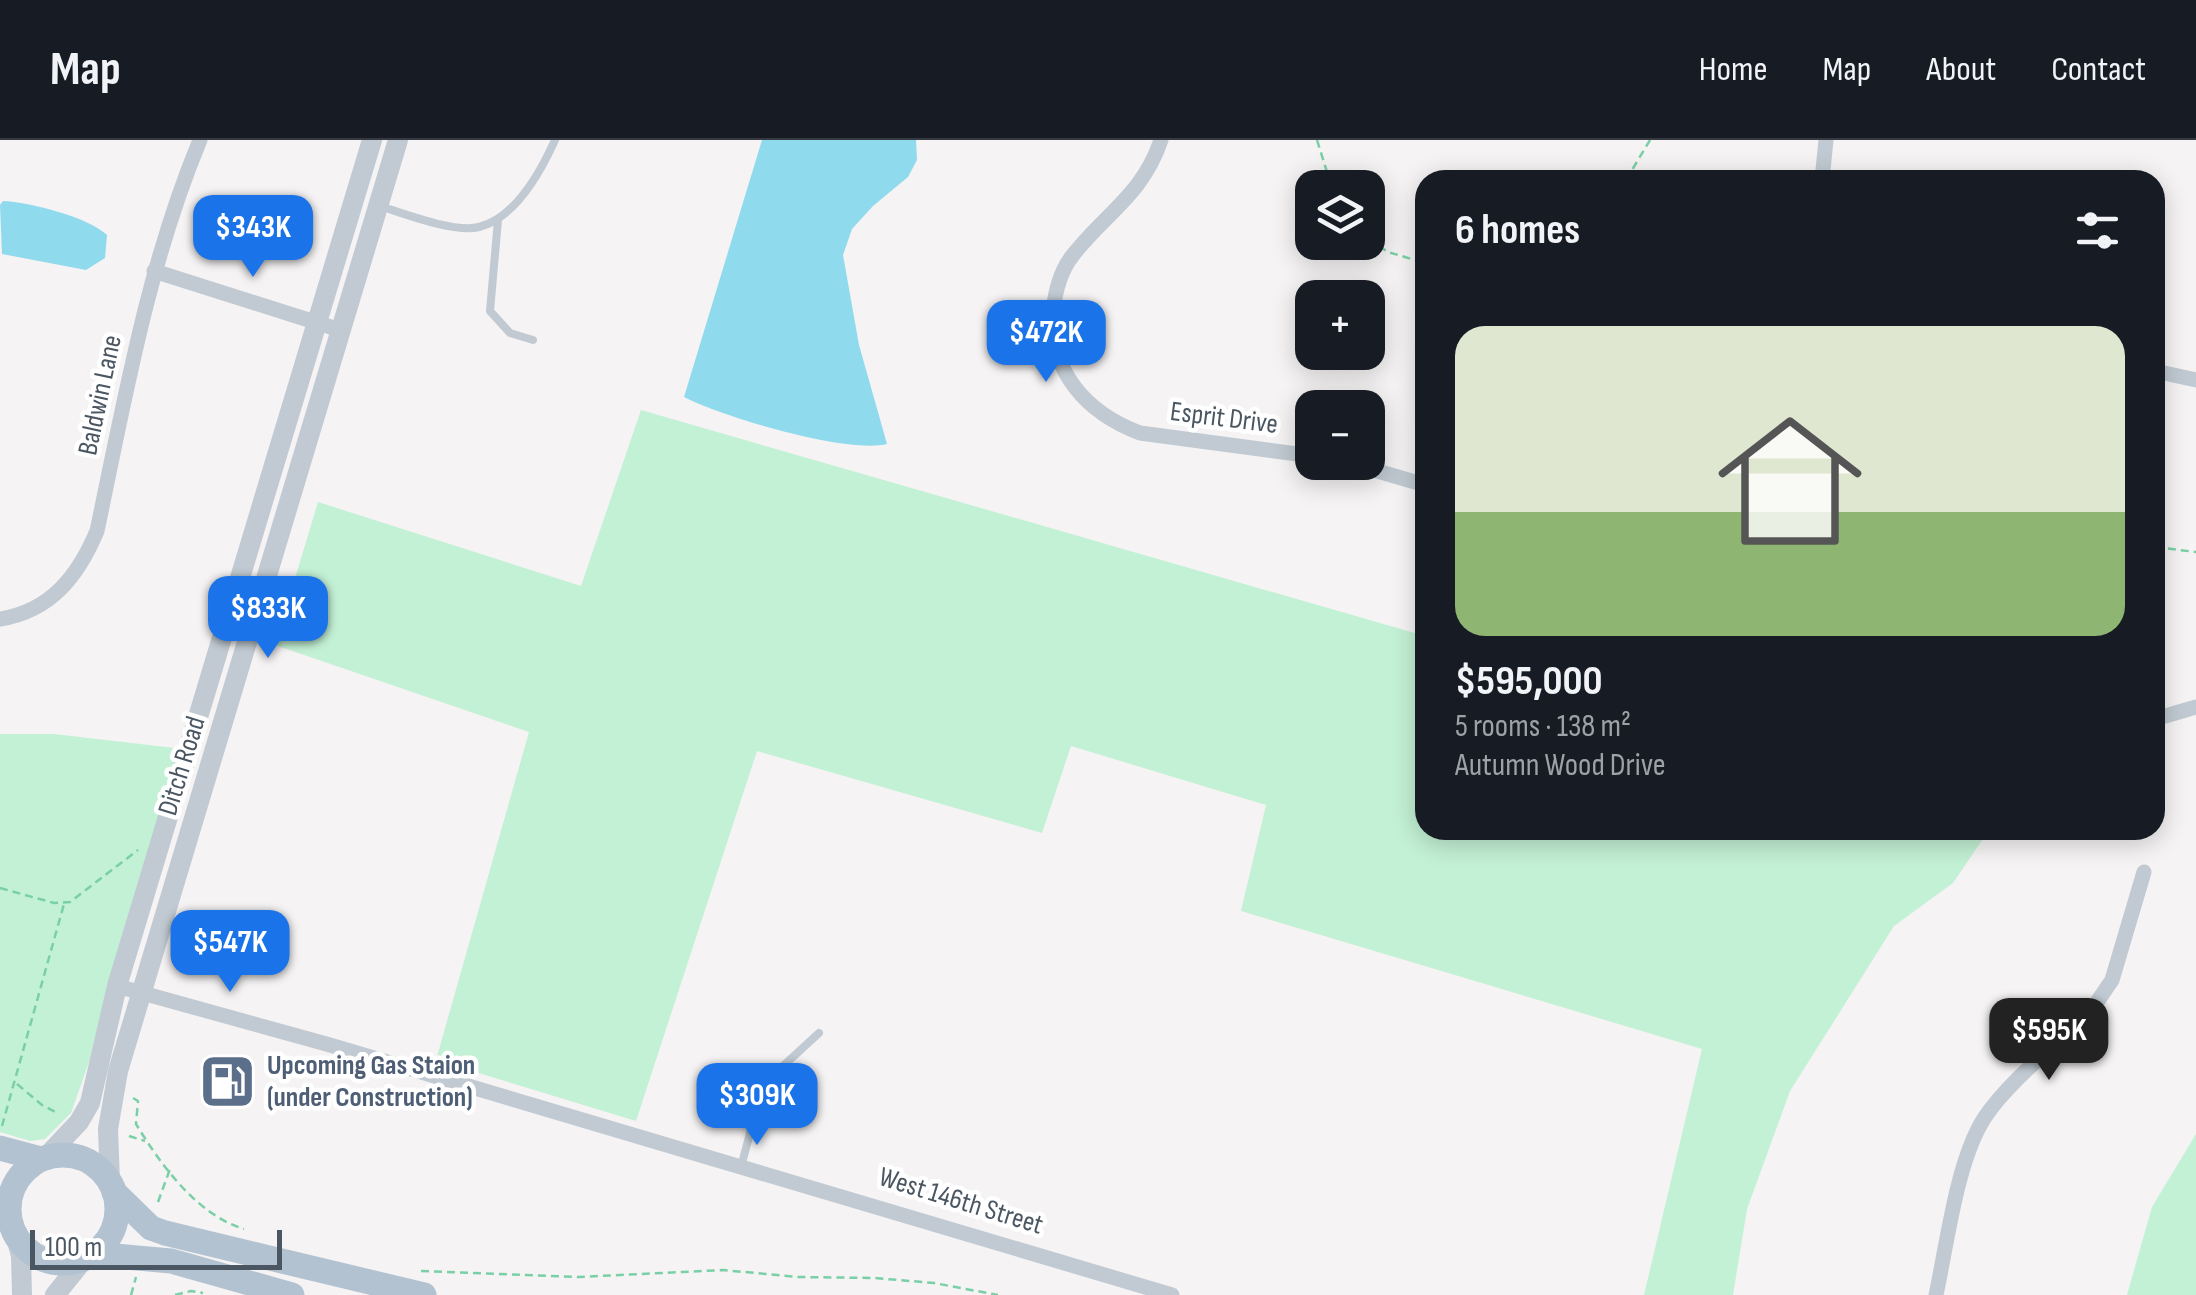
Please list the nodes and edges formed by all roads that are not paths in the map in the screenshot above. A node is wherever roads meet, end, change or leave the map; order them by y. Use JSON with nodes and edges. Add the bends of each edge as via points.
{"nodes":[{"id":1,"x":200,"y":140,"type":"edge"},
{"id":2,"x":372,"y":140,"type":"edge"},
{"id":3,"x":398,"y":140,"type":"edge"},
{"id":4,"x":554,"y":140,"type":"edge"},
{"id":5,"x":1161,"y":140,"type":"edge"},
{"id":6,"x":1826,"y":140,"type":"edge"},
{"id":7,"x":1823,"y":170,"type":"edge"},
{"id":8,"x":378,"y":206,"type":"junction"},
{"id":9,"x":498,"y":220,"type":"junction"},
{"id":10,"x":154,"y":271,"type":"junction"},
{"id":11,"x":316,"y":323,"type":"junction"},
{"id":12,"x":340,"y":330,"type":"junction"},
{"id":13,"x":533,"y":340,"type":"dead end"},
{"id":14,"x":2165,"y":373,"type":"edge"},
{"id":15,"x":2196,"y":380,"type":"edge"},
{"id":16,"x":1295,"y":454,"type":"edge"},
{"id":17,"x":1385,"y":473,"type":"edge"},
{"id":18,"x":1415,"y":481,"type":"edge"},
{"id":19,"x":0,"y":619,"type":"edge"},
{"id":20,"x":2196,"y":707,"type":"edge"},
{"id":21,"x":2165,"y":716,"type":"edge"},
{"id":22,"x":2144,"y":872,"type":"dead end"},
{"id":23,"x":117,"y":986,"type":"junction"},
{"id":24,"x":141,"y":994,"type":"junction"},
{"id":25,"x":818,"y":1033,"type":"dead end"},
{"id":26,"x":0,"y":1148,"type":"edge"},
{"id":27,"x":43,"y":1158,"type":"junction"},
{"id":28,"x":741,"y":1167,"type":"junction"},
{"id":29,"x":112,"y":1187,"type":"junction"},
{"id":30,"x":8,"y":1219,"type":"edge"},
{"id":31,"x":89,"y":1256,"type":"junction"},
{"id":32,"x":22,"y":1295,"type":"edge"},
{"id":33,"x":55,"y":1295,"type":"edge"},
{"id":34,"x":292,"y":1295,"type":"edge"},
{"id":35,"x":424,"y":1295,"type":"edge"},
{"id":36,"x":1172,"y":1295,"type":"edge"},
{"id":37,"x":1936,"y":1295,"type":"edge"}],
"edges":[{"from":1,"to":10,"type":"street","name":"Baldwin Lane"},
{"from":2,"to":11,"type":"street","name":"Ditch Road"},
{"from":3,"to":8,"type":"street","name":"Ditch Road"},
{"from":4,"to":9,"type":"lane","via":[[527,188]]},
{"from":5,"to":16,"type":"street","name":"Esprit Drive","via":[[1145,178],[1062,274],[1053,320],[1060,364],[1092,408],[1140,434]]},
{"from":6,"to":7,"type":"street"},
{"from":8,"to":9,"type":"lane","via":[[458,226]]},
{"from":8,"to":12,"type":"street","name":"Ditch Road"},
{"from":9,"to":13,"type":"lane","via":[[490,312],[510,333]]},
{"from":10,"to":11,"type":"street"},
{"from":10,"to":19,"type":"street","name":"Baldwin Lane","via":[[84,561],[46,602]]},
{"from":11,"to":12,"type":"street"},
{"from":11,"to":23,"type":"street","name":"Ditch Road"},
{"from":12,"to":24,"type":"street","name":"Ditch Road"},
{"from":14,"to":15,"type":"street"},
{"from":17,"to":18,"type":"street"},
{"from":20,"to":21,"type":"street"},
{"from":22,"to":37,"type":"street","via":[[2112,980],[2094,1008],[2002,1097],[1976,1133]]},
{"from":23,"to":24,"type":"street","name":"West 146th Street"},
{"from":23,"to":27,"type":"street","name":"Ditch Road","via":[[90,1103]]},
{"from":24,"to":28,"type":"street","name":"West 146th Street"},
{"from":24,"to":29,"type":"street","name":"Ditch Road","via":[[108,1129]]},
{"from":25,"to":28,"type":"lane","via":[[770,1078]]},
{"from":26,"to":27,"type":"main road"},
{"from":27,"to":29,"type":"main road","via":[[78,1157]]},
{"from":27,"to":30,"type":"main road","via":[[14,1184]]},
{"from":28,"to":36,"type":"street","name":"West 146th Street"},
{"from":29,"to":31,"type":"main road","via":[[114,1227]]},
{"from":29,"to":35,"type":"main road","via":[[151,1228],[166,1234]]},
{"from":30,"to":31,"type":"main road","via":[[30,1252],[45,1260]]},
{"from":30,"to":32,"type":"street","via":[[22,1256]]},
{"from":31,"to":33,"type":"street"},
{"from":31,"to":34,"type":"main road","via":[[171,1261]]}]}
